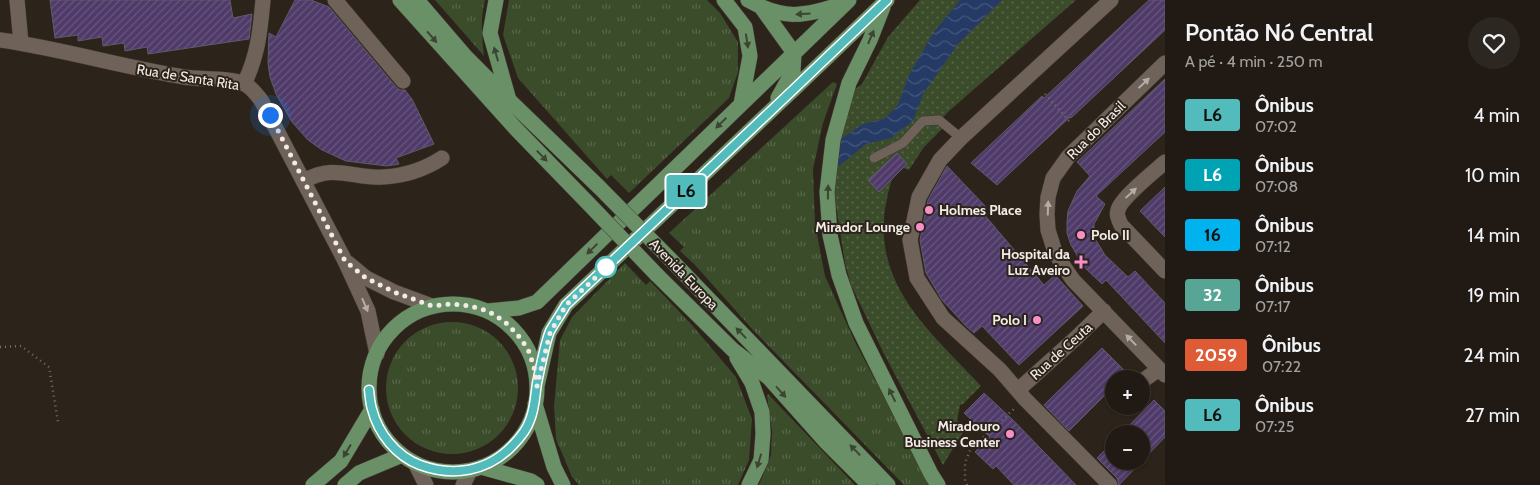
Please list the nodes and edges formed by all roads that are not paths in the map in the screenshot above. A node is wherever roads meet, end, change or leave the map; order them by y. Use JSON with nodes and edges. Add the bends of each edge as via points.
{"nodes":[{"id":1,"x":17,"y":0,"type":"edge"},
{"id":2,"x":263,"y":0,"type":"edge"},
{"id":3,"x":335,"y":0,"type":"edge"},
{"id":4,"x":400,"y":0,"type":"edge"},
{"id":5,"x":417,"y":0,"type":"edge"},
{"id":6,"x":496,"y":0,"type":"edge"},
{"id":7,"x":724,"y":0,"type":"edge"},
{"id":8,"x":1111,"y":0,"type":"edge"},
{"id":9,"x":886,"y":1,"type":"edge"},
{"id":10,"x":848,"y":2,"type":"edge"},
{"id":11,"x":755,"y":4,"type":"edge"},
{"id":12,"x":0,"y":40,"type":"edge"},
{"id":13,"x":21,"y":43,"type":"junction"},
{"id":14,"x":794,"y":53,"type":"junction"},
{"id":15,"x":1165,"y":63,"type":"edge"},
{"id":16,"x":403,"y":82,"type":"dead end"},
{"id":17,"x":244,"y":84,"type":"junction"},
{"id":18,"x":510,"y":101,"type":"junction"},
{"id":19,"x":741,"y":104,"type":"junction"},
{"id":20,"x":773,"y":109,"type":"junction"},
{"id":21,"x":962,"y":138,"type":"junction"},
{"id":22,"x":442,"y":158,"type":"dead end"},
{"id":23,"x":874,"y":158,"type":"dead end"},
{"id":24,"x":1165,"y":162,"type":"edge"},
{"id":25,"x":304,"y":181,"type":"junction"},
{"id":26,"x":345,"y":261,"type":"junction"},
{"id":27,"x":1165,"y":271,"type":"edge"},
{"id":28,"x":432,"y":306,"type":"junction"},
{"id":29,"x":488,"y":311,"type":"junction"},
{"id":30,"x":1104,"y":311,"type":"junction"},
{"id":31,"x":733,"y":350,"type":"junction"},
{"id":32,"x":376,"y":354,"type":"junction"},
{"id":33,"x":1162,"y":372,"type":"edge"},
{"id":34,"x":1150,"y":378,"type":"edge"},
{"id":35,"x":537,"y":386,"type":"junction"},
{"id":36,"x":1021,"y":394,"type":"junction"},
{"id":37,"x":535,"y":404,"type":"junction"},
{"id":38,"x":372,"y":409,"type":"junction"},
{"id":39,"x":408,"y":459,"type":"junction"},
{"id":40,"x":476,"y":469,"type":"junction"},
{"id":41,"x":313,"y":485,"type":"edge"},
{"id":42,"x":345,"y":485,"type":"edge"},
{"id":43,"x":426,"y":485,"type":"edge"},
{"id":44,"x":462,"y":485,"type":"edge"},
{"id":45,"x":537,"y":485,"type":"edge"},
{"id":46,"x":563,"y":485,"type":"edge"},
{"id":47,"x":749,"y":485,"type":"edge"},
{"id":48,"x":869,"y":485,"type":"edge"},
{"id":49,"x":888,"y":485,"type":"edge"},
{"id":50,"x":938,"y":485,"type":"edge"},
{"id":51,"x":1110,"y":485,"type":"edge"}],
"edges":[{"from":1,"to":13,"type":"street"},
{"from":2,"to":17,"type":"street","via":[[260,37]]},
{"from":3,"to":16,"type":"street"},
{"from":4,"to":31,"type":"main road","name":"Avenida Europa","one_way":true,"bridge":true,"via":[[516,129]]},
{"from":5,"to":18,"type":"main road","name":"Avenida Europa"},
{"from":18,"to":6,"type":"main road","one_way":true,"via":[[490,33]]},
{"from":7,"to":19,"type":"main road","one_way":true,"via":[[745,27],[750,56]]},
{"from":8,"to":21,"type":"street"},
{"from":9,"to":20,"type":"main road"},
{"from":50,"to":9,"type":"main road","one_way":true,"via":[[856,323],[839,275],[830,234],[828,192],[833,140],[849,84]]},
{"from":10,"to":11,"type":"main road","one_way":true,"via":[[812,13],[788,15]]},
{"from":10,"to":14,"type":"main road"},
{"from":11,"to":14,"type":"main road"},
{"from":12,"to":13,"type":"street","name":"Rua de Santa Rita"},
{"from":13,"to":17,"type":"street","name":"Rua de Santa Rita","via":[[186,78]]},
{"from":14,"to":19,"type":"main road"},
{"from":14,"to":20,"type":"main road","via":[[793,71]]},
{"from":30,"to":15,"type":"street","name":"Rua do Brasil","one_way":true,"via":[[1073,280],[1054,249],[1048,230],[1048,197],[1054,178],[1068,157]]},
{"from":17,"to":25,"type":"street","name":"Rua de Santa Rita","via":[[262,100]]},
{"from":49,"to":18,"type":"main road","name":"Avenida Europa","one_way":true,"bridge":true,"via":[[671,260]]},
{"from":19,"to":29,"type":"main road","one_way":true,"via":[[537,302],[519,308]]},
{"from":20,"to":35,"type":"main road","via":[[566,305],[550,333]]},
{"from":21,"to":23,"type":"lane","via":[[939,120],[923,121],[903,143]]},
{"from":21,"to":36,"type":"street","via":[[940,160],[919,198],[910,240],[917,278],[943,318],[1000,370]]},
{"from":22,"to":25,"type":"street","via":[[410,173],[383,177],[340,171],[315,174]]},
{"from":27,"to":24,"type":"street","one_way":true,"via":[[1118,218],[1118,210],[1124,200]]},
{"from":25,"to":26,"type":"street","name":"Rua de Santa Rita"},
{"from":26,"to":28,"type":"street","name":"Rua de Santa Rita","via":[[366,278]]},
{"from":26,"to":32,"type":"street","name":"Rua de Santa Rita","one_way":true,"via":[[368,311]]},
{"from":28,"to":29,"type":"main road","via":[[451,304]]},
{"from":28,"to":32,"type":"main road","via":[[399,324]]},
{"from":29,"to":35,"type":"main road","via":[[504,321],[528,349]]},
{"from":33,"to":30,"type":"street","name":"Rua do Brasil","one_way":true},
{"from":30,"to":36,"type":"street","name":"Rua de Ceuta"},
{"from":31,"to":47,"type":"main road","one_way":true,"via":[[752,383],[762,412],[761,460]]},
{"from":31,"to":48,"type":"main road","name":"Avenida Europa","one_way":true,"via":[[769,378]]},
{"from":32,"to":38,"type":"main road","via":[[370,372]]},
{"from":33,"to":34,"type":"street"},
{"from":35,"to":37,"type":"main road"},
{"from":36,"to":51,"type":"street"},
{"from":37,"to":40,"type":"main road","via":[[530,422],[520,438],[507,452]]},
{"from":37,"to":46,"type":"main road","via":[[554,467]]},
{"from":38,"to":39,"type":"main road","via":[[378,427]]},
{"from":38,"to":41,"type":"main road","one_way":true,"via":[[341,460]]},
{"from":39,"to":40,"type":"main road","via":[[434,470]]},
{"from":39,"to":42,"type":"main road","via":[[359,473]]},
{"from":39,"to":43,"type":"street"},
{"from":40,"to":44,"type":"street"},
{"from":40,"to":45,"type":"main road"}]}
